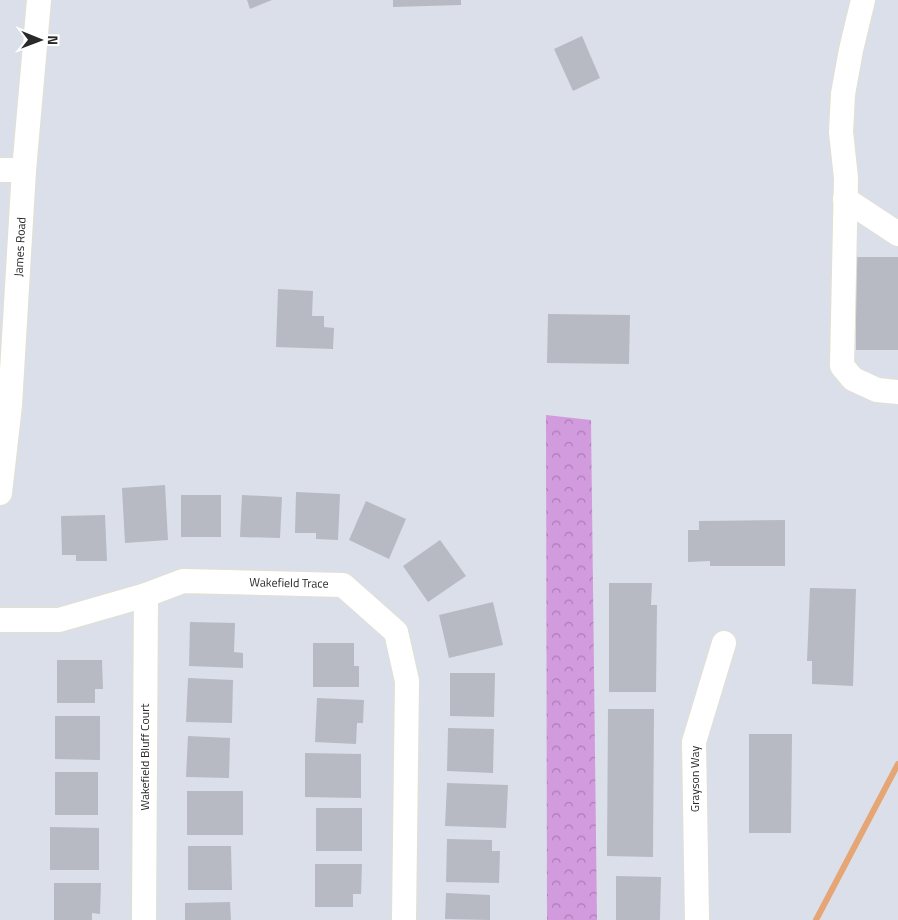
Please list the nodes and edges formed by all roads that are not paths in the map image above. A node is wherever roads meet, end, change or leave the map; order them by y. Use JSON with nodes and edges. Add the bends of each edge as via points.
{"nodes":[{"id":1,"x":39,"y":0,"type":"edge"},
{"id":2,"x":863,"y":0,"type":"edge"},
{"id":3,"x":0,"y":170,"type":"edge"},
{"id":4,"x":24,"y":170,"type":"junction"},
{"id":5,"x":845,"y":199,"type":"junction"},
{"id":6,"x":898,"y":234,"type":"edge"},
{"id":7,"x":898,"y":392,"type":"edge"},
{"id":8,"x":0,"y":493,"type":"edge"},
{"id":9,"x":146,"y":595,"type":"junction"},
{"id":10,"x":0,"y":620,"type":"edge"},
{"id":11,"x":724,"y":643,"type":"dead end"},
{"id":12,"x":144,"y":920,"type":"edge"},
{"id":13,"x":404,"y":920,"type":"edge"},
{"id":14,"x":696,"y":920,"type":"edge"}],
"edges":[{"from":1,"to":4,"type":"street","name":"James Road"},
{"from":2,"to":5,"type":"street","via":[[844,94],[841,132]]},
{"from":3,"to":4,"type":"street"},
{"from":4,"to":8,"type":"street","name":"James Road","via":[[10,405]]},
{"from":5,"to":6,"type":"street"},
{"from":5,"to":7,"type":"street","via":[[842,366],[853,379],[869,387]]},
{"from":9,"to":10,"type":"street","name":"Wakefield Trace","via":[[59,620]]},
{"from":9,"to":12,"type":"street","name":"Wakefield Bluff Court"},
{"from":9,"to":13,"type":"street","name":"Wakefield Trace","via":[[183,581],[343,585],[396,632],[407,681]]},
{"from":11,"to":14,"type":"street","name":"Grayson Way","via":[[694,742]]}]}
